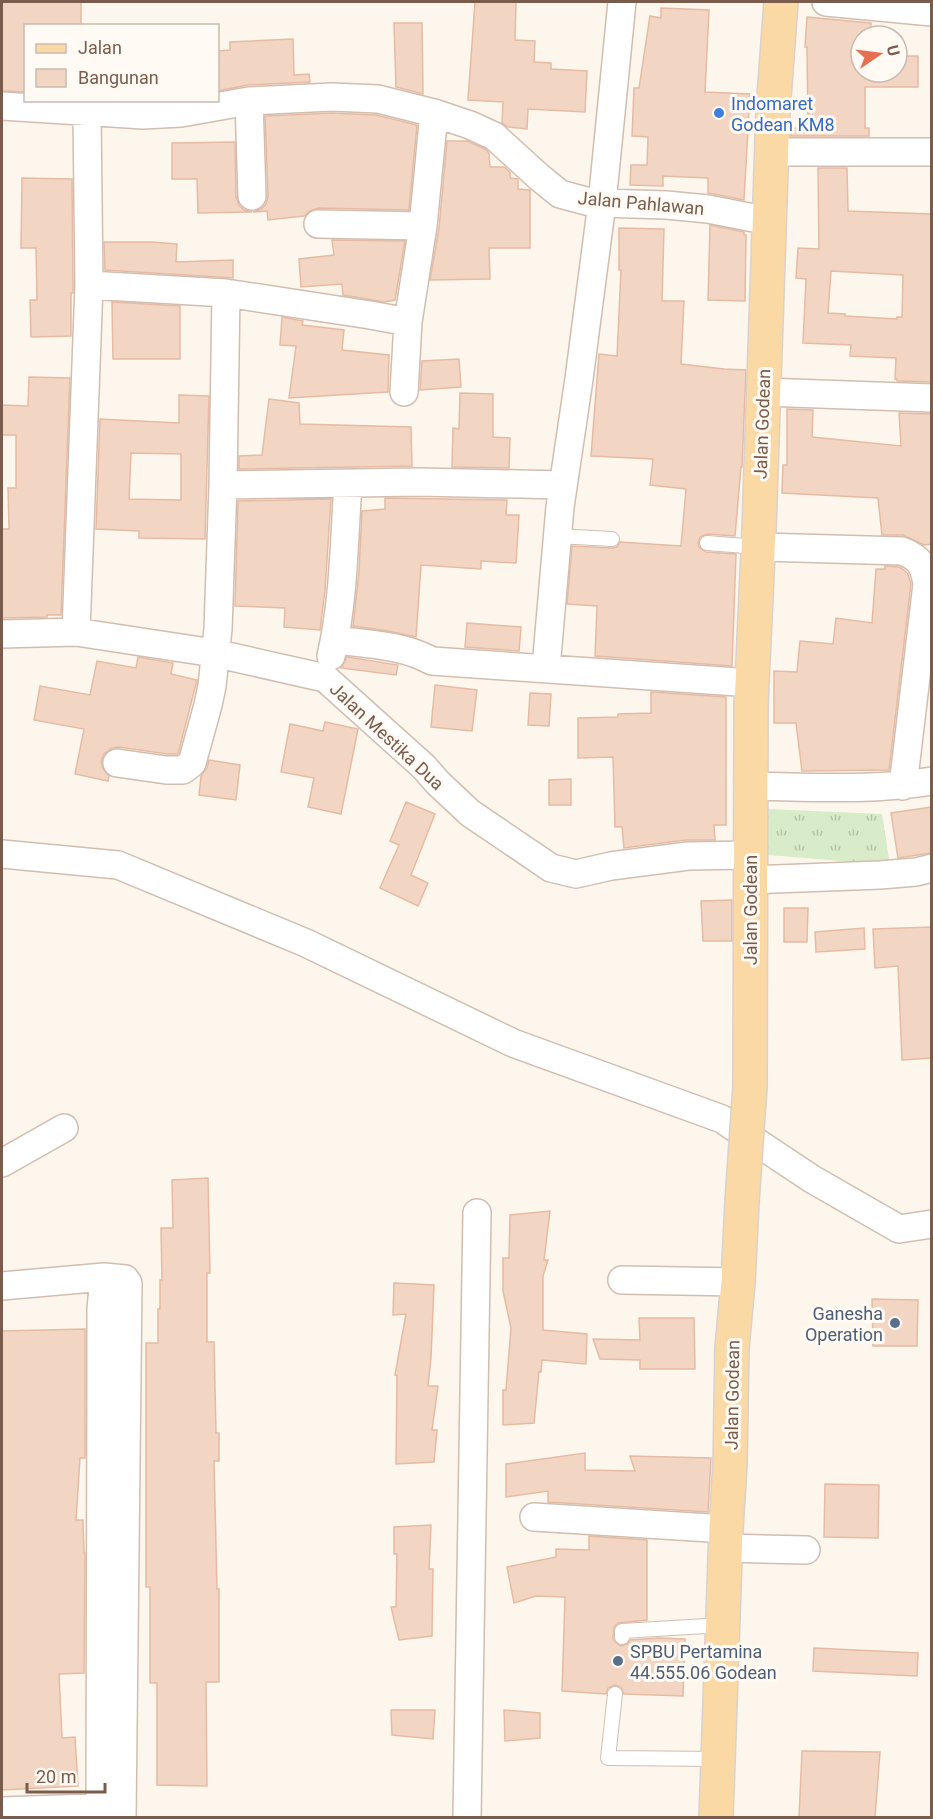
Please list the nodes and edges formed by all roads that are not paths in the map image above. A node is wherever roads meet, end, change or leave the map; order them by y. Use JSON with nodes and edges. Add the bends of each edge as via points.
{"nodes":[{"id":1,"x":622,"y":2,"type":"edge"},
{"id":2,"x":781,"y":2,"type":"edge"},
{"id":3,"x":826,"y":2,"type":"edge"},
{"id":4,"x":932,"y":12,"type":"edge"},
{"id":5,"x":249,"y":101,"type":"junction"},
{"id":6,"x":2,"y":106,"type":"edge"},
{"id":7,"x":87,"y":112,"type":"junction"},
{"id":8,"x":434,"y":113,"type":"junction"},
{"id":9,"x":772,"y":152,"type":"junction"},
{"id":10,"x":932,"y":152,"type":"edge"},
{"id":11,"x":252,"y":196,"type":"dead end"},
{"id":12,"x":602,"y":203,"type":"junction"},
{"id":13,"x":769,"y":221,"type":"junction"},
{"id":14,"x":318,"y":224,"type":"dead end"},
{"id":15,"x":423,"y":226,"type":"junction"},
{"id":16,"x":89,"y":285,"type":"junction"},
{"id":17,"x":226,"y":293,"type":"junction"},
{"id":18,"x":408,"y":322,"type":"junction"},
{"id":19,"x":404,"y":392,"type":"dead end"},
{"id":20,"x":763,"y":392,"type":"junction"},
{"id":21,"x":932,"y":398,"type":"edge"},
{"id":22,"x":348,"y":484,"type":"junction"},
{"id":23,"x":224,"y":485,"type":"junction"},
{"id":24,"x":563,"y":485,"type":"junction"},
{"id":25,"x":557,"y":536,"type":"junction"},
{"id":26,"x":612,"y":539,"type":"dead end"},
{"id":27,"x":707,"y":543,"type":"dead end"},
{"id":28,"x":758,"y":547,"type":"junction"},
{"id":29,"x":76,"y":632,"type":"junction"},
{"id":30,"x":2,"y":634,"type":"edge"},
{"id":31,"x":216,"y":641,"type":"junction"},
{"id":32,"x":329,"y":662,"type":"junction"},
{"id":33,"x":546,"y":668,"type":"junction"},
{"id":34,"x":923,"y":680,"type":"edge"},
{"id":35,"x":752,"y":683,"type":"junction"},
{"id":36,"x":117,"y":763,"type":"dead end"},
{"id":37,"x":932,"y":781,"type":"edge"},
{"id":38,"x":751,"y":786,"type":"junction"},
{"id":39,"x":903,"y":786,"type":"junction"},
{"id":40,"x":2,"y":854,"type":"edge"},
{"id":41,"x":750,"y":867,"type":"junction"},
{"id":42,"x":932,"y":868,"type":"edge"},
{"id":43,"x":64,"y":1128,"type":"dead end"},
{"id":44,"x":2,"y":1162,"type":"edge"},
{"id":45,"x":477,"y":1213,"type":"dead end"},
{"id":46,"x":932,"y":1224,"type":"edge"},
{"id":47,"x":622,"y":1280,"type":"dead end"},
{"id":48,"x":738,"y":1282,"type":"junction"},
{"id":49,"x":2,"y":1286,"type":"edge"},
{"id":50,"x":534,"y":1517,"type":"dead end"},
{"id":51,"x":726,"y":1538,"type":"junction"},
{"id":52,"x":806,"y":1550,"type":"dead end"},
{"id":53,"x":723,"y":1625,"type":"junction"},
{"id":54,"x":622,"y":1636,"type":"dead end"},
{"id":55,"x":615,"y":1694,"type":"dead end"},
{"id":56,"x":718,"y":1758,"type":"junction"},
{"id":57,"x":2,"y":1811,"type":"edge"},
{"id":58,"x":111,"y":1812,"type":"edge"},
{"id":59,"x":467,"y":1818,"type":"edge"},
{"id":60,"x":716,"y":1818,"type":"edge"}],
"edges":[{"from":1,"to":12,"type":"street"},
{"from":2,"to":9,"type":"main road","name":"Jalan Godean"},
{"from":3,"to":4,"type":"street"},
{"from":5,"to":7,"type":"street","name":"Jalan Pahlawan","via":[[143,116]]},
{"from":5,"to":8,"type":"street","name":"Jalan Pahlawan","via":[[378,99]]},
{"from":5,"to":11,"type":"street"},
{"from":6,"to":7,"type":"street","name":"Jalan Pahlawan"},
{"from":7,"to":16,"type":"street"},
{"from":8,"to":12,"type":"street","name":"Jalan Pahlawan","via":[[494,136],[560,194]]},
{"from":8,"to":15,"type":"street"},
{"from":9,"to":10,"type":"street"},
{"from":9,"to":13,"type":"main road","name":"Jalan Godean"},
{"from":12,"to":13,"type":"street","name":"Jalan Pahlawan","via":[[708,209]]},
{"from":12,"to":24,"type":"street"},
{"from":13,"to":20,"type":"main road","name":"Jalan Godean"},
{"from":14,"to":15,"type":"street"},
{"from":15,"to":18,"type":"street"},
{"from":16,"to":17,"type":"street"},
{"from":16,"to":29,"type":"street"},
{"from":17,"to":18,"type":"street"},
{"from":17,"to":23,"type":"street"},
{"from":18,"to":19,"type":"street"},
{"from":20,"to":21,"type":"street"},
{"from":20,"to":28,"type":"main road","name":"Jalan Godean"},
{"from":22,"to":23,"type":"street"},
{"from":22,"to":24,"type":"street"},
{"from":22,"to":32,"type":"street","via":[[341,587]]},
{"from":23,"to":31,"type":"street"},
{"from":24,"to":25,"type":"street"},
{"from":25,"to":26,"type":"lane"},
{"from":25,"to":33,"type":"street"},
{"from":27,"to":28,"type":"lane"},
{"from":28,"to":34,"type":"street","via":[[902,551],[913,555],[925,572],[927,584]]},
{"from":28,"to":35,"type":"main road","name":"Jalan Godean"},
{"from":29,"to":30,"type":"street","name":"Jalan Mestika Dua"},
{"from":29,"to":31,"type":"street","name":"Jalan Mestika Dua"},
{"from":31,"to":32,"type":"street","name":"Jalan Mestika Dua"},
{"from":31,"to":36,"type":"street","via":[[212,686],[192,763],[183,770],[166,770]]},
{"from":32,"to":33,"type":"street","via":[[400,648],[432,661]]},
{"from":32,"to":41,"type":"street","name":"Jalan Mestika Dua","via":[[470,813],[551,868],[576,874],[688,856]]},
{"from":33,"to":35,"type":"street"},
{"from":34,"to":39,"type":"street"},
{"from":35,"to":38,"type":"main road","name":"Jalan Godean"},
{"from":37,"to":39,"type":"street"},
{"from":38,"to":39,"type":"street"},
{"from":38,"to":41,"type":"main road","name":"Jalan Godean"},
{"from":40,"to":46,"type":"street","via":[[118,865],[306,943],[513,1043],[722,1119],[812,1179],[899,1229]]},
{"from":41,"to":42,"type":"street","name":"Jalan Mestika Dua","via":[[889,874]]},
{"from":41,"to":48,"type":"main road","name":"Jalan Godean","bridge":true,"via":[[750,1086]]},
{"from":43,"to":44,"type":"street"},
{"from":45,"to":59,"type":"street"},
{"from":47,"to":48,"type":"street"},
{"from":48,"to":51,"type":"main road","name":"Jalan Godean"},
{"from":49,"to":58,"type":"street","via":[[104,1278],[101,1383]]},
{"from":50,"to":51,"type":"street"},
{"from":51,"to":52,"type":"street"},
{"from":51,"to":53,"type":"main road","name":"Jalan Godean"},
{"from":53,"to":54,"type":"lane","via":[[622,1631]]},
{"from":53,"to":56,"type":"main road","name":"Jalan Godean"},
{"from":55,"to":56,"type":"lane","via":[[608,1758]]},
{"from":56,"to":60,"type":"main road","name":"Jalan Godean"},
{"from":57,"to":58,"type":"street"}]}
